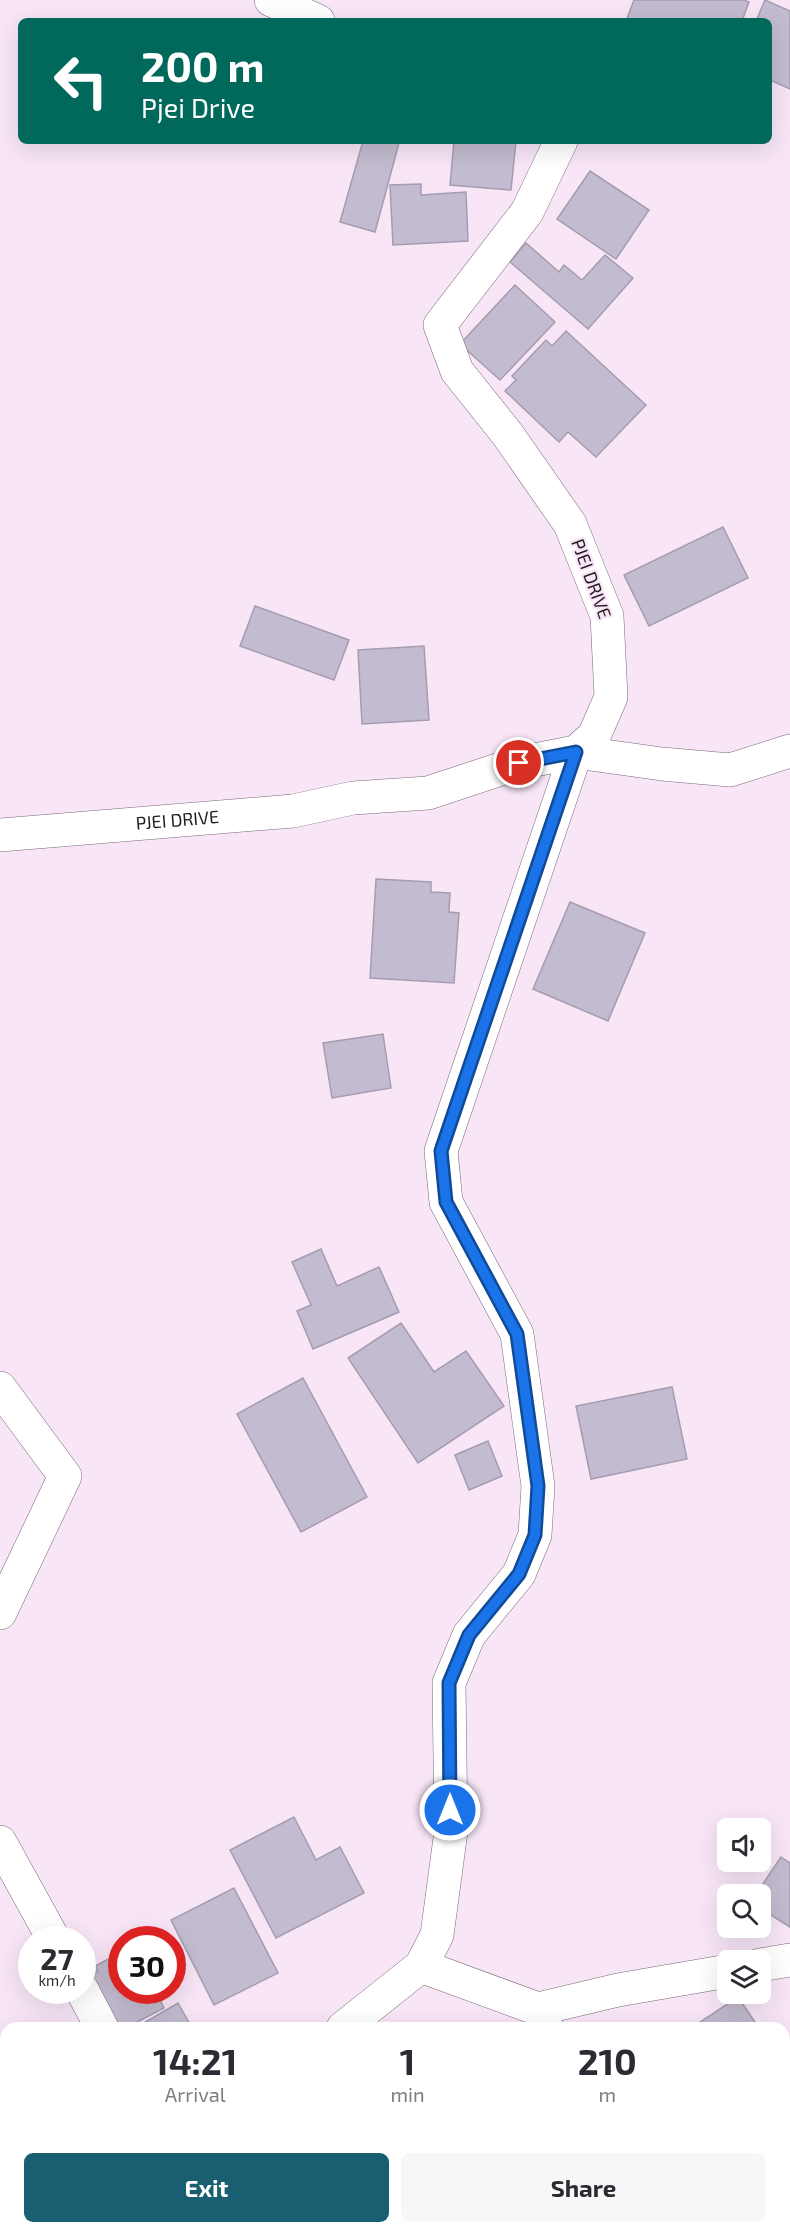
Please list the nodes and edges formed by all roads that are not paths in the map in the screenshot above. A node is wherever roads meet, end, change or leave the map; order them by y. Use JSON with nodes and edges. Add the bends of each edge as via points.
{"nodes":[{"id":1,"x":271,"y":0,"type":"edge"},
{"id":2,"x":311,"y":18,"type":"edge"},
{"id":3,"x":560,"y":144,"type":"edge"},
{"id":4,"x":790,"y":751,"type":"edge"},
{"id":5,"x":576,"y":752,"type":"junction"},
{"id":6,"x":0,"y":835,"type":"edge"},
{"id":7,"x":0,"y":1388,"type":"edge"},
{"id":8,"x":0,"y":1612,"type":"edge"},
{"id":9,"x":0,"y":1842,"type":"edge"},
{"id":10,"x":46,"y":1926,"type":"edge"},
{"id":11,"x":790,"y":1960,"type":"edge"},
{"id":12,"x":771,"y":1963,"type":"edge"},
{"id":13,"x":421,"y":1966,"type":"junction"},
{"id":14,"x":717,"y":1973,"type":"edge"},
{"id":15,"x":89,"y":2004,"type":"edge"},
{"id":16,"x":542,"y":2018,"type":"edge"},
{"id":17,"x":99,"y":2022,"type":"edge"},
{"id":18,"x":351,"y":2022,"type":"edge"}],
"edges":[{"from":1,"to":2,"type":"street"},
{"from":3,"to":5,"type":"street","name":"PJEI DRIVE","via":[[527,212],[440,325],[457,370],[570,524],[607,616],[610,697],[594,736]]},
{"from":4,"to":5,"type":"street","via":[[730,770]]},
{"from":5,"to":6,"type":"street","name":"PJEI DRIVE","via":[[519,763],[428,793],[353,798],[293,811]]},
{"from":5,"to":13,"type":"street","via":[[441,1151],[446,1202],[517,1334],[538,1486],[535,1535],[519,1574],[469,1635],[449,1683],[451,1831],[436,1935]]},
{"from":7,"to":8,"type":"street","via":[[65,1476]]},
{"from":9,"to":10,"type":"street"},
{"from":11,"to":12,"type":"street"},
{"from":13,"to":16,"type":"street"},
{"from":13,"to":18,"type":"street"},
{"from":14,"to":16,"type":"street","via":[[618,1990]]},
{"from":15,"to":17,"type":"street"}]}
